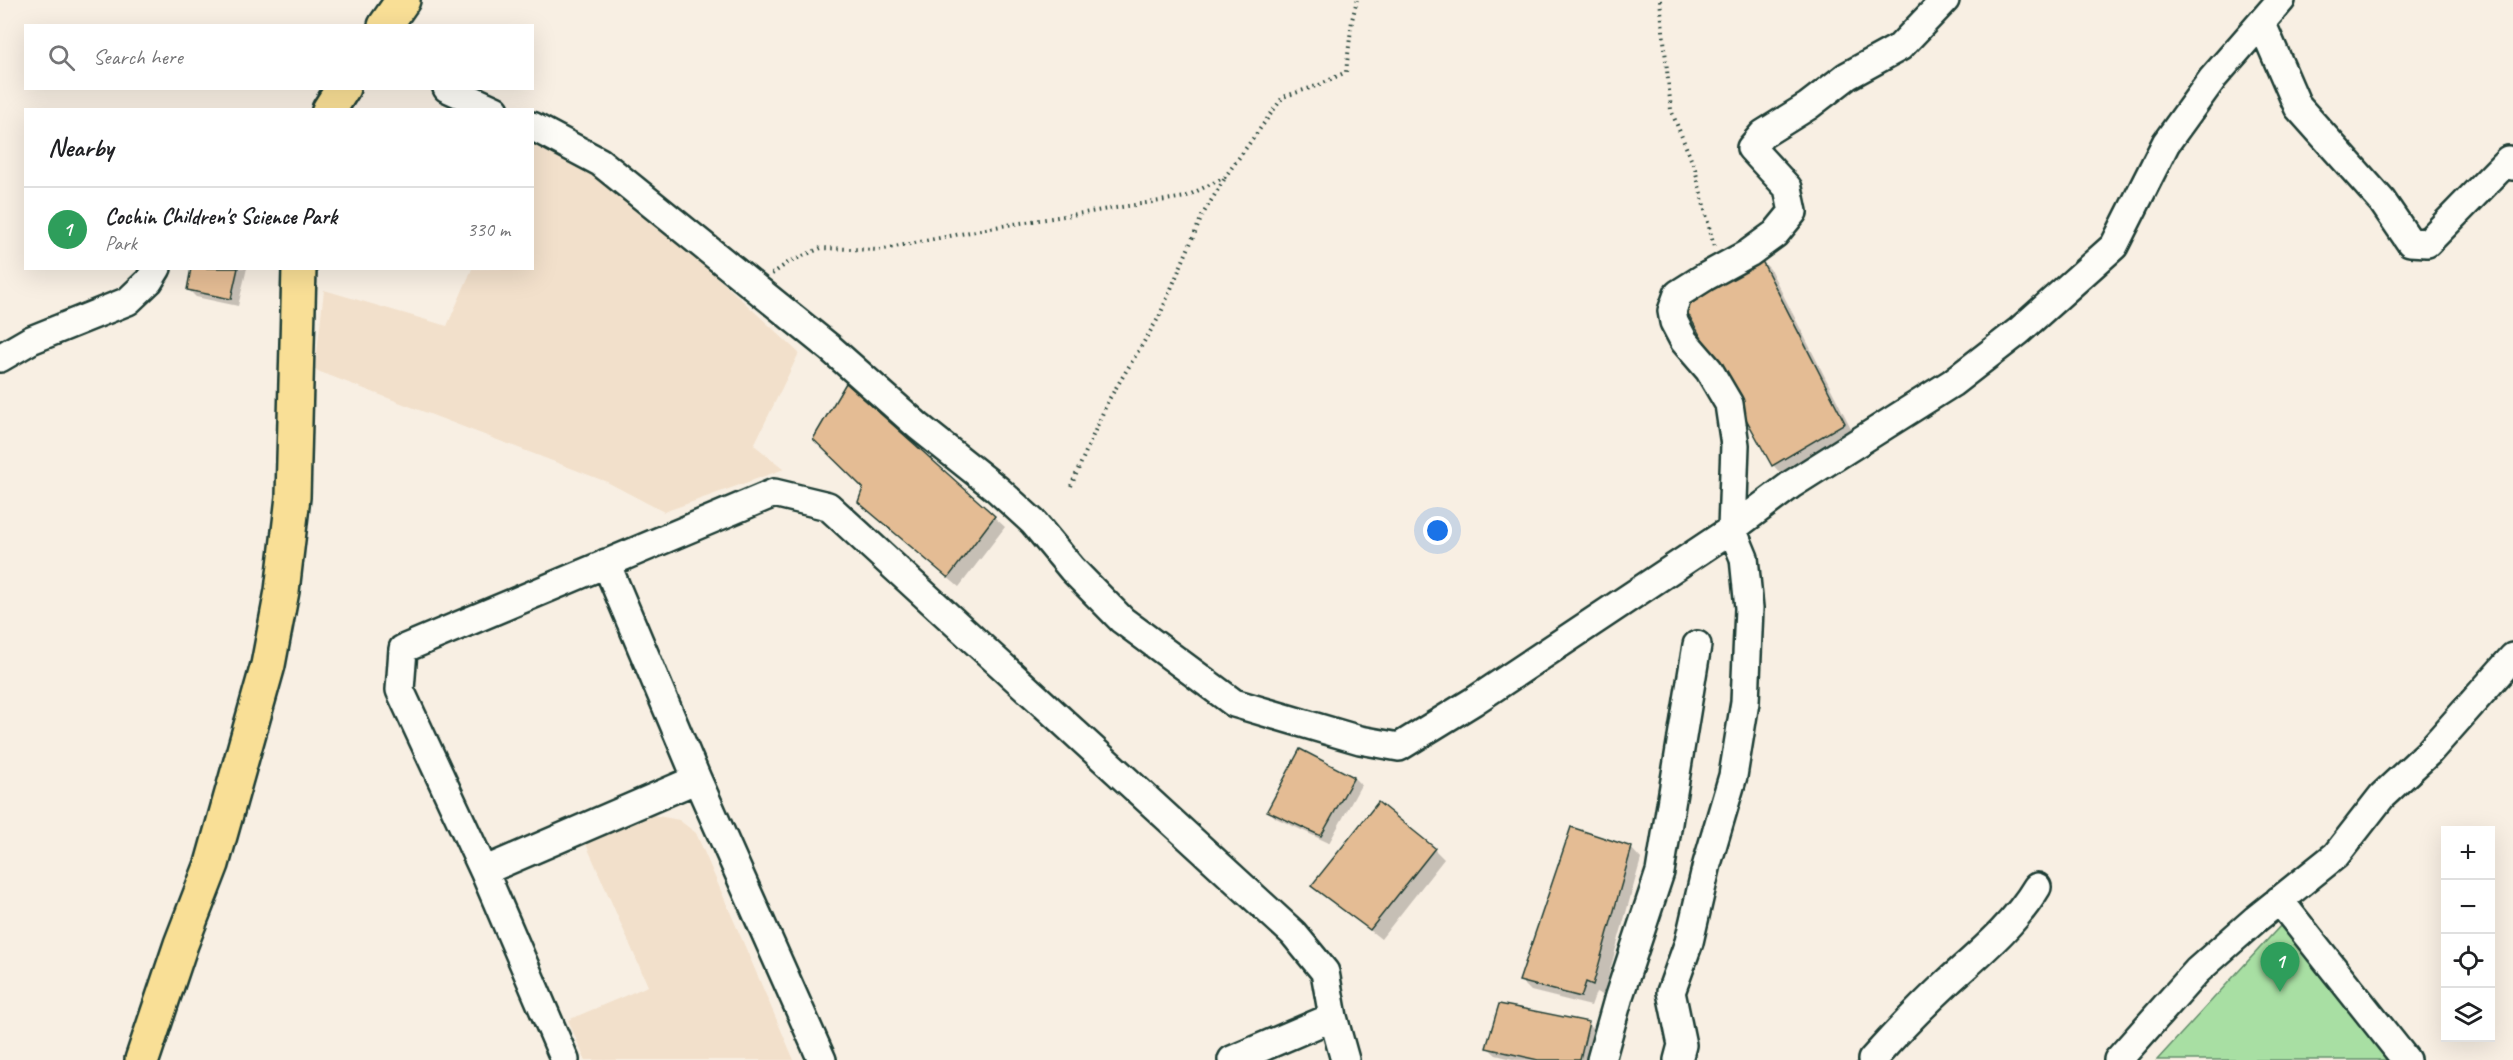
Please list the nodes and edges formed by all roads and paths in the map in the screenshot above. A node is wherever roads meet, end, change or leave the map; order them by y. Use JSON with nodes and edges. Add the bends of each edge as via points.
{"nodes":[{"id":1,"x":403,"y":0,"type":"edge"},
{"id":2,"x":1357,"y":0,"type":"edge"},
{"id":3,"x":1660,"y":0,"type":"edge"},
{"id":4,"x":1945,"y":0,"type":"edge"},
{"id":5,"x":2282,"y":0,"type":"edge"},
{"id":6,"x":386,"y":24,"type":"edge"},
{"id":7,"x":2262,"y":24,"type":"junction"},
{"id":8,"x":342,"y":90,"type":"edge"},
{"id":9,"x":451,"y":90,"type":"edge"},
{"id":10,"x":330,"y":108,"type":"edge"},
{"id":11,"x":491,"y":108,"type":"edge"},
{"id":12,"x":534,"y":127,"type":"edge"},
{"id":13,"x":2513,"y":166,"type":"edge"},
{"id":14,"x":1225,"y":177,"type":"junction"},
{"id":15,"x":156,"y":270,"type":"edge"},
{"id":16,"x":299,"y":270,"type":"edge"},
{"id":17,"x":1718,"y":270,"type":"junction"},
{"id":18,"x":754,"y":287,"type":"junction"},
{"id":19,"x":0,"y":358,"type":"edge"},
{"id":20,"x":1071,"y":486,"type":"dead end"},
{"id":21,"x":1732,"y":530,"type":"junction"},
{"id":22,"x":606,"y":563,"type":"junction"},
{"id":23,"x":1697,"y":645,"type":"dead end"},
{"id":24,"x":2513,"y":657,"type":"edge"},
{"id":25,"x":697,"y":779,"type":"junction"},
{"id":26,"x":484,"y":871,"type":"junction"},
{"id":27,"x":2037,"y":887,"type":"dead end"},
{"id":28,"x":2279,"y":900,"type":"junction"},
{"id":29,"x":1333,"y":1017,"type":"junction"},
{"id":30,"x":142,"y":1060,"type":"edge"},
{"id":31,"x":565,"y":1060,"type":"edge"},
{"id":32,"x":822,"y":1060,"type":"edge"},
{"id":33,"x":1232,"y":1060,"type":"edge"},
{"id":34,"x":1345,"y":1060,"type":"edge"},
{"id":35,"x":1601,"y":1060,"type":"edge"},
{"id":36,"x":1678,"y":1060,"type":"edge"},
{"id":37,"x":1872,"y":1060,"type":"edge"},
{"id":38,"x":2118,"y":1060,"type":"edge"},
{"id":39,"x":2406,"y":1060,"type":"edge"}],
"edges":[{"from":1,"to":6,"type":"main road"},
{"from":2,"to":14,"type":"path","via":[[1346,72],[1283,97]]},
{"from":3,"to":17,"type":"path","via":[[1671,110],[1695,169]]},
{"from":4,"to":17,"type":"street","via":[[1900,47],[1847,76],[1762,134],[1752,148],[1788,188],[1793,212],[1775,234]]},
{"from":5,"to":7,"type":"street"},
{"from":7,"to":13,"type":"street","via":[[2298,107],[2382,201],[2410,242],[2427,243],[2508,160]]},
{"from":7,"to":21,"type":"street","via":[[2213,78],[2166,143],[2114,246],[2019,331],[1952,383],[1792,484]]},
{"from":8,"to":10,"type":"main road"},
{"from":9,"to":11,"type":"street"},
{"from":12,"to":18,"type":"street","via":[[600,162]]},
{"from":14,"to":18,"type":"path","via":[[1185,197],[879,250],[821,248],[789,262]]},
{"from":14,"to":20,"type":"path","via":[[1203,214],[1160,317],[1108,401]]},
{"from":15,"to":19,"type":"street","via":[[128,301],[31,340]]},
{"from":16,"to":30,"type":"main road","via":[[293,497],[270,654],[212,864]]},
{"from":17,"to":21,"type":"street","via":[[1678,294],[1672,311],[1684,341],[1709,370],[1729,404],[1736,445]]},
{"from":18,"to":21,"type":"street","via":[[998,489],[1122,620],[1234,703],[1360,740],[1399,747]]},
{"from":21,"to":36,"type":"street","via":[[1744,558],[1749,608],[1745,702],[1733,776],[1689,942],[1671,992],[1682,1045]]},
{"from":22,"to":25,"type":"street"},
{"from":22,"to":26,"type":"street","via":[[403,650],[400,690]]},
{"from":22,"to":29,"type":"street","via":[[774,493],[828,506],[1293,933],[1325,972]]},
{"from":23,"to":35,"type":"street","via":[[1660,872]]},
{"from":24,"to":28,"type":"street","via":[[2428,753],[2382,796],[2336,855]]},
{"from":25,"to":26,"type":"street"},
{"from":25,"to":32,"type":"street"},
{"from":26,"to":31,"type":"street"},
{"from":27,"to":37,"type":"street","via":[[1990,944],[1910,1017]]},
{"from":28,"to":38,"type":"street","via":[[2197,971]]},
{"from":28,"to":39,"type":"street"},
{"from":29,"to":33,"type":"street"},
{"from":29,"to":34,"type":"street"}]}
